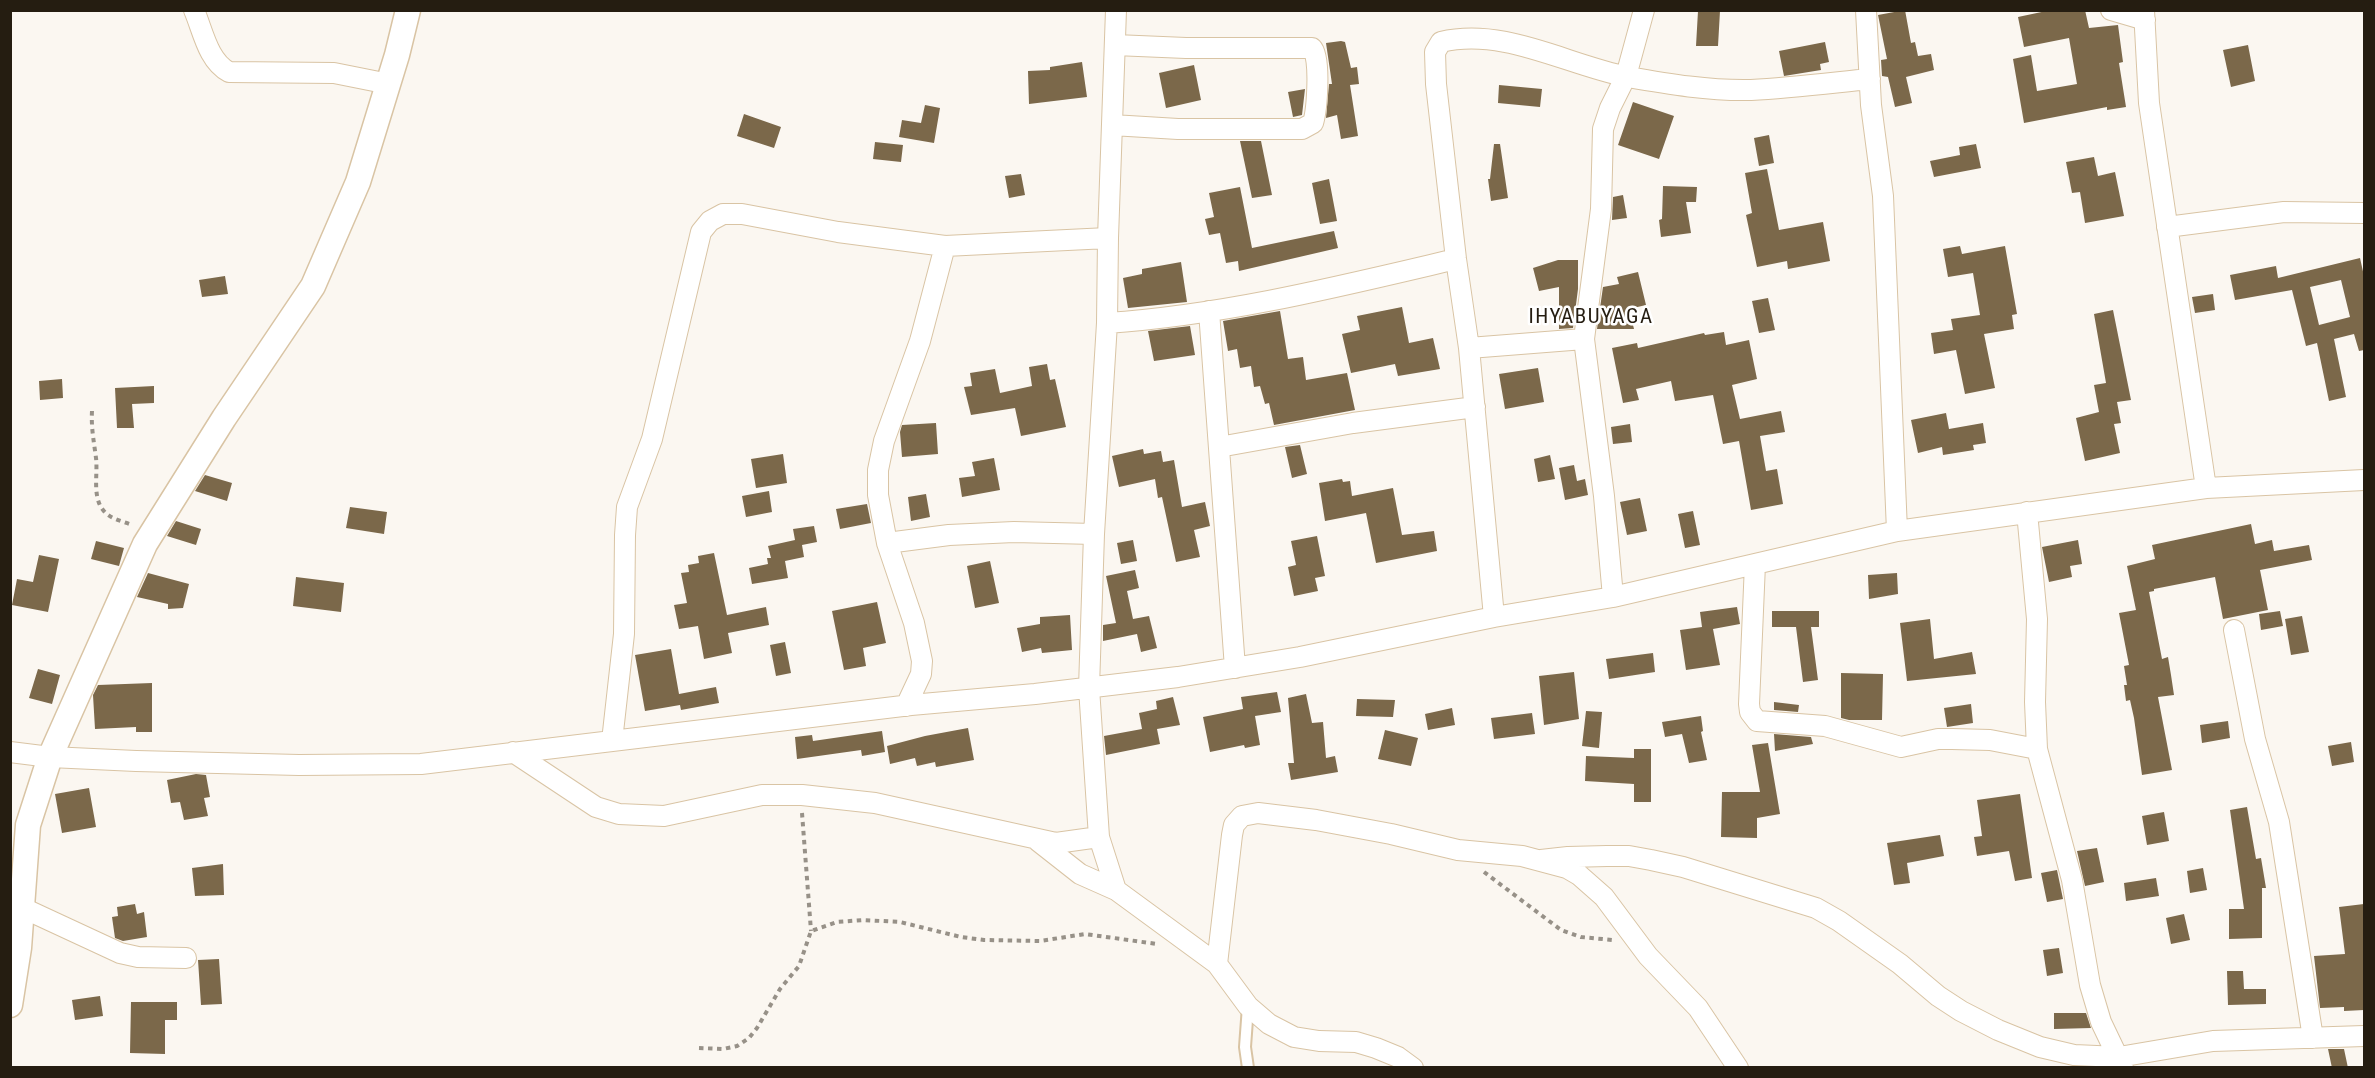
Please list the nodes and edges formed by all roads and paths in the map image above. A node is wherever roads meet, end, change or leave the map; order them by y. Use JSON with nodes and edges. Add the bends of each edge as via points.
{"nodes":[{"id":1,"x":194,"y":10,"type":"edge"},
{"id":2,"x":408,"y":10,"type":"edge"},
{"id":3,"x":1116,"y":10,"type":"edge"},
{"id":4,"x":1644,"y":10,"type":"edge"},
{"id":5,"x":1866,"y":10,"type":"edge"},
{"id":6,"x":2111,"y":10,"type":"edge"},
{"id":7,"x":2144,"y":15,"type":"edge"},
{"id":8,"x":1115,"y":45,"type":"junction"},
{"id":9,"x":1626,"y":76,"type":"junction"},
{"id":10,"x":1870,"y":79,"type":"junction"},
{"id":11,"x":389,"y":84,"type":"junction"},
{"id":12,"x":1112,"y":125,"type":"junction"},
{"id":13,"x":2364,"y":213,"type":"edge"},
{"id":14,"x":2167,"y":227,"type":"junction"},
{"id":15,"x":1108,"y":238,"type":"junction"},
{"id":16,"x":945,"y":246,"type":"junction"},
{"id":17,"x":1456,"y":259,"type":"junction"},
{"id":18,"x":1209,"y":311,"type":"junction"},
{"id":19,"x":1107,"y":323,"type":"junction"},
{"id":20,"x":1584,"y":339,"type":"junction"},
{"id":21,"x":1470,"y":348,"type":"junction"},
{"id":22,"x":1475,"y":407,"type":"junction"},
{"id":23,"x":92,"y":411,"type":"dead end"},
{"id":24,"x":1219,"y":447,"type":"junction"},
{"id":25,"x":2364,"y":480,"type":"edge"},
{"id":26,"x":2206,"y":488,"type":"junction"},
{"id":27,"x":2027,"y":512,"type":"junction"},
{"id":28,"x":1897,"y":531,"type":"junction"},
{"id":29,"x":152,"y":533,"type":"junction"},
{"id":30,"x":1094,"y":534,"type":"junction"},
{"id":31,"x":887,"y":543,"type":"junction"},
{"id":32,"x":1755,"y":564,"type":"junction"},
{"id":33,"x":1613,"y":597,"type":"junction"},
{"id":34,"x":1494,"y":617,"type":"junction"},
{"id":35,"x":2234,"y":630,"type":"dead end"},
{"id":36,"x":1235,"y":669,"type":"junction"},
{"id":37,"x":1089,"y":688,"type":"junction"},
{"id":38,"x":906,"y":706,"type":"junction"},
{"id":39,"x":612,"y":741,"type":"junction"},
{"id":40,"x":2037,"y":749,"type":"junction"},
{"id":41,"x":10,"y":752,"type":"edge"},
{"id":42,"x":513,"y":752,"type":"junction"},
{"id":43,"x":50,"y":757,"type":"junction"},
{"id":44,"x":802,"y":795,"type":"junction"},
{"id":45,"x":1099,"y":837,"type":"junction"},
{"id":46,"x":1037,"y":840,"type":"junction"},
{"id":47,"x":1458,"y":850,"type":"junction"},
{"id":48,"x":1541,"y":860,"type":"junction"},
{"id":49,"x":1116,"y":890,"type":"junction"},
{"id":50,"x":22,"y":908,"type":"junction"},
{"id":51,"x":812,"y":932,"type":"junction"},
{"id":52,"x":1187,"y":943,"type":"junction"},
{"id":53,"x":1648,"y":956,"type":"junction"},
{"id":54,"x":186,"y":958,"type":"dead end"},
{"id":55,"x":1217,"y":964,"type":"junction"},
{"id":56,"x":10,"y":1005,"type":"edge"},
{"id":57,"x":1248,"y":1006,"type":"junction"},
{"id":58,"x":2364,"y":1036,"type":"edge"},
{"id":59,"x":2313,"y":1038,"type":"junction"},
{"id":60,"x":699,"y":1048,"type":"dead end"},
{"id":61,"x":2121,"y":1062,"type":"edge"},
{"id":62,"x":1248,"y":1068,"type":"edge"},
{"id":63,"x":1413,"y":1068,"type":"edge"},
{"id":64,"x":1738,"y":1068,"type":"edge"}],
"edges":[{"from":1,"to":11,"type":"street","via":[[213,58],[229,72],[334,73]]},
{"from":2,"to":11,"type":"street"},
{"from":3,"to":8,"type":"street"},
{"from":4,"to":9,"type":"street"},
{"from":5,"to":10,"type":"street"},
{"from":6,"to":7,"type":"street"},
{"from":7,"to":14,"type":"street","via":[[2149,104]]},
{"from":8,"to":12,"type":"street"},
{"from":8,"to":12,"type":"street","via":[[1312,48],[1317,58],[1316,114],[1313,123],[1302,129]]},
{"from":9,"to":10,"type":"street","via":[[1749,90]]},
{"from":9,"to":17,"type":"street","via":[[1495,41],[1441,42],[1435,52],[1436,84]]},
{"from":9,"to":20,"type":"street","via":[[1603,129],[1601,209]]},
{"from":10,"to":28,"type":"street","via":[[1883,196]]},
{"from":11,"to":29,"type":"street","via":[[358,182],[313,286]]},
{"from":12,"to":15,"type":"street"},
{"from":13,"to":14,"type":"street","via":[[2284,212]]},
{"from":14,"to":26,"type":"street"},
{"from":15,"to":16,"type":"street"},
{"from":15,"to":19,"type":"street"},
{"from":16,"to":31,"type":"street","via":[[921,341],[878,470],[878,495]]},
{"from":16,"to":39,"type":"street","via":[[742,214],[723,214],[701,232],[652,439],[627,507],[624,634]]},
{"from":17,"to":18,"type":"street"},
{"from":17,"to":21,"type":"street"},
{"from":18,"to":19,"type":"street"},
{"from":18,"to":24,"type":"street"},
{"from":19,"to":30,"type":"street"},
{"from":20,"to":21,"type":"street"},
{"from":20,"to":33,"type":"street"},
{"from":21,"to":22,"type":"street"},
{"from":22,"to":24,"type":"street","via":[[1353,423]]},
{"from":22,"to":34,"type":"street"},
{"from":23,"to":29,"type":"path","via":[[98,500],[102,509],[110,517]]},
{"from":24,"to":36,"type":"street"},
{"from":25,"to":26,"type":"street"},
{"from":26,"to":27,"type":"street"},
{"from":27,"to":28,"type":"street"},
{"from":27,"to":40,"type":"street","via":[[2037,619]]},
{"from":28,"to":32,"type":"street"},
{"from":29,"to":43,"type":"street"},
{"from":30,"to":31,"type":"street","via":[[1014,531]]},
{"from":30,"to":37,"type":"street"},
{"from":31,"to":38,"type":"street","via":[[914,623],[922,661],[921,674]]},
{"from":32,"to":33,"type":"street"},
{"from":32,"to":40,"type":"street","via":[[1749,704],[1757,721],[1826,726],[1901,747],[1952,739],[1990,740]]},
{"from":33,"to":34,"type":"street"},
{"from":34,"to":36,"type":"street"},
{"from":35,"to":59,"type":"street","via":[[2255,739],[2278,822]]},
{"from":36,"to":37,"type":"street"},
{"from":37,"to":38,"type":"street"},
{"from":37,"to":45,"type":"street"},
{"from":38,"to":39,"type":"street"},
{"from":39,"to":42,"type":"street"},
{"from":40,"to":61,"type":"street","via":[[2072,879],[2090,985]]},
{"from":41,"to":43,"type":"street"},
{"from":42,"to":43,"type":"street","via":[[421,764],[360,765]]},
{"from":42,"to":44,"type":"street","via":[[596,807],[619,814],[664,816],[762,795]]},
{"from":43,"to":50,"type":"street","via":[[28,825]]},
{"from":44,"to":46,"type":"street","via":[[875,803]]},
{"from":44,"to":51,"type":"path"},
{"from":45,"to":46,"type":"street","via":[[1056,843]]},
{"from":45,"to":49,"type":"street"},
{"from":46,"to":49,"type":"street","via":[[1080,874]]},
{"from":47,"to":48,"type":"street"},
{"from":47,"to":53,"type":"path","via":[[1561,930],[1581,937],[1614,940]]},
{"from":47,"to":55,"type":"street","via":[[1316,820],[1258,813],[1242,816],[1232,835]]},
{"from":48,"to":53,"type":"street","via":[[1567,868],[1592,886]]},
{"from":48,"to":61,"type":"street","via":[[1629,856],[1683,867],[1816,908],[1900,964],[1938,996],[1998,1030],[2040,1047]]},
{"from":49,"to":52,"type":"street"},
{"from":50,"to":54,"type":"street","via":[[120,953]]},
{"from":50,"to":56,"type":"street"},
{"from":51,"to":52,"type":"path","via":[[837,921],[863,920],[900,922],[984,940],[1040,941],[1084,934],[1140,943]]},
{"from":51,"to":60,"type":"path","via":[[800,966],[780,988],[748,1038],[723,1050]]},
{"from":52,"to":55,"type":"street"},
{"from":53,"to":64,"type":"street","via":[[1698,1008]]},
{"from":55,"to":57,"type":"street"},
{"from":57,"to":62,"type":"lane"},
{"from":57,"to":63,"type":"street","via":[[1269,1024],[1294,1037],[1356,1042],[1398,1057]]},
{"from":58,"to":59,"type":"street"},
{"from":59,"to":61,"type":"street","via":[[2213,1041]]}]}
